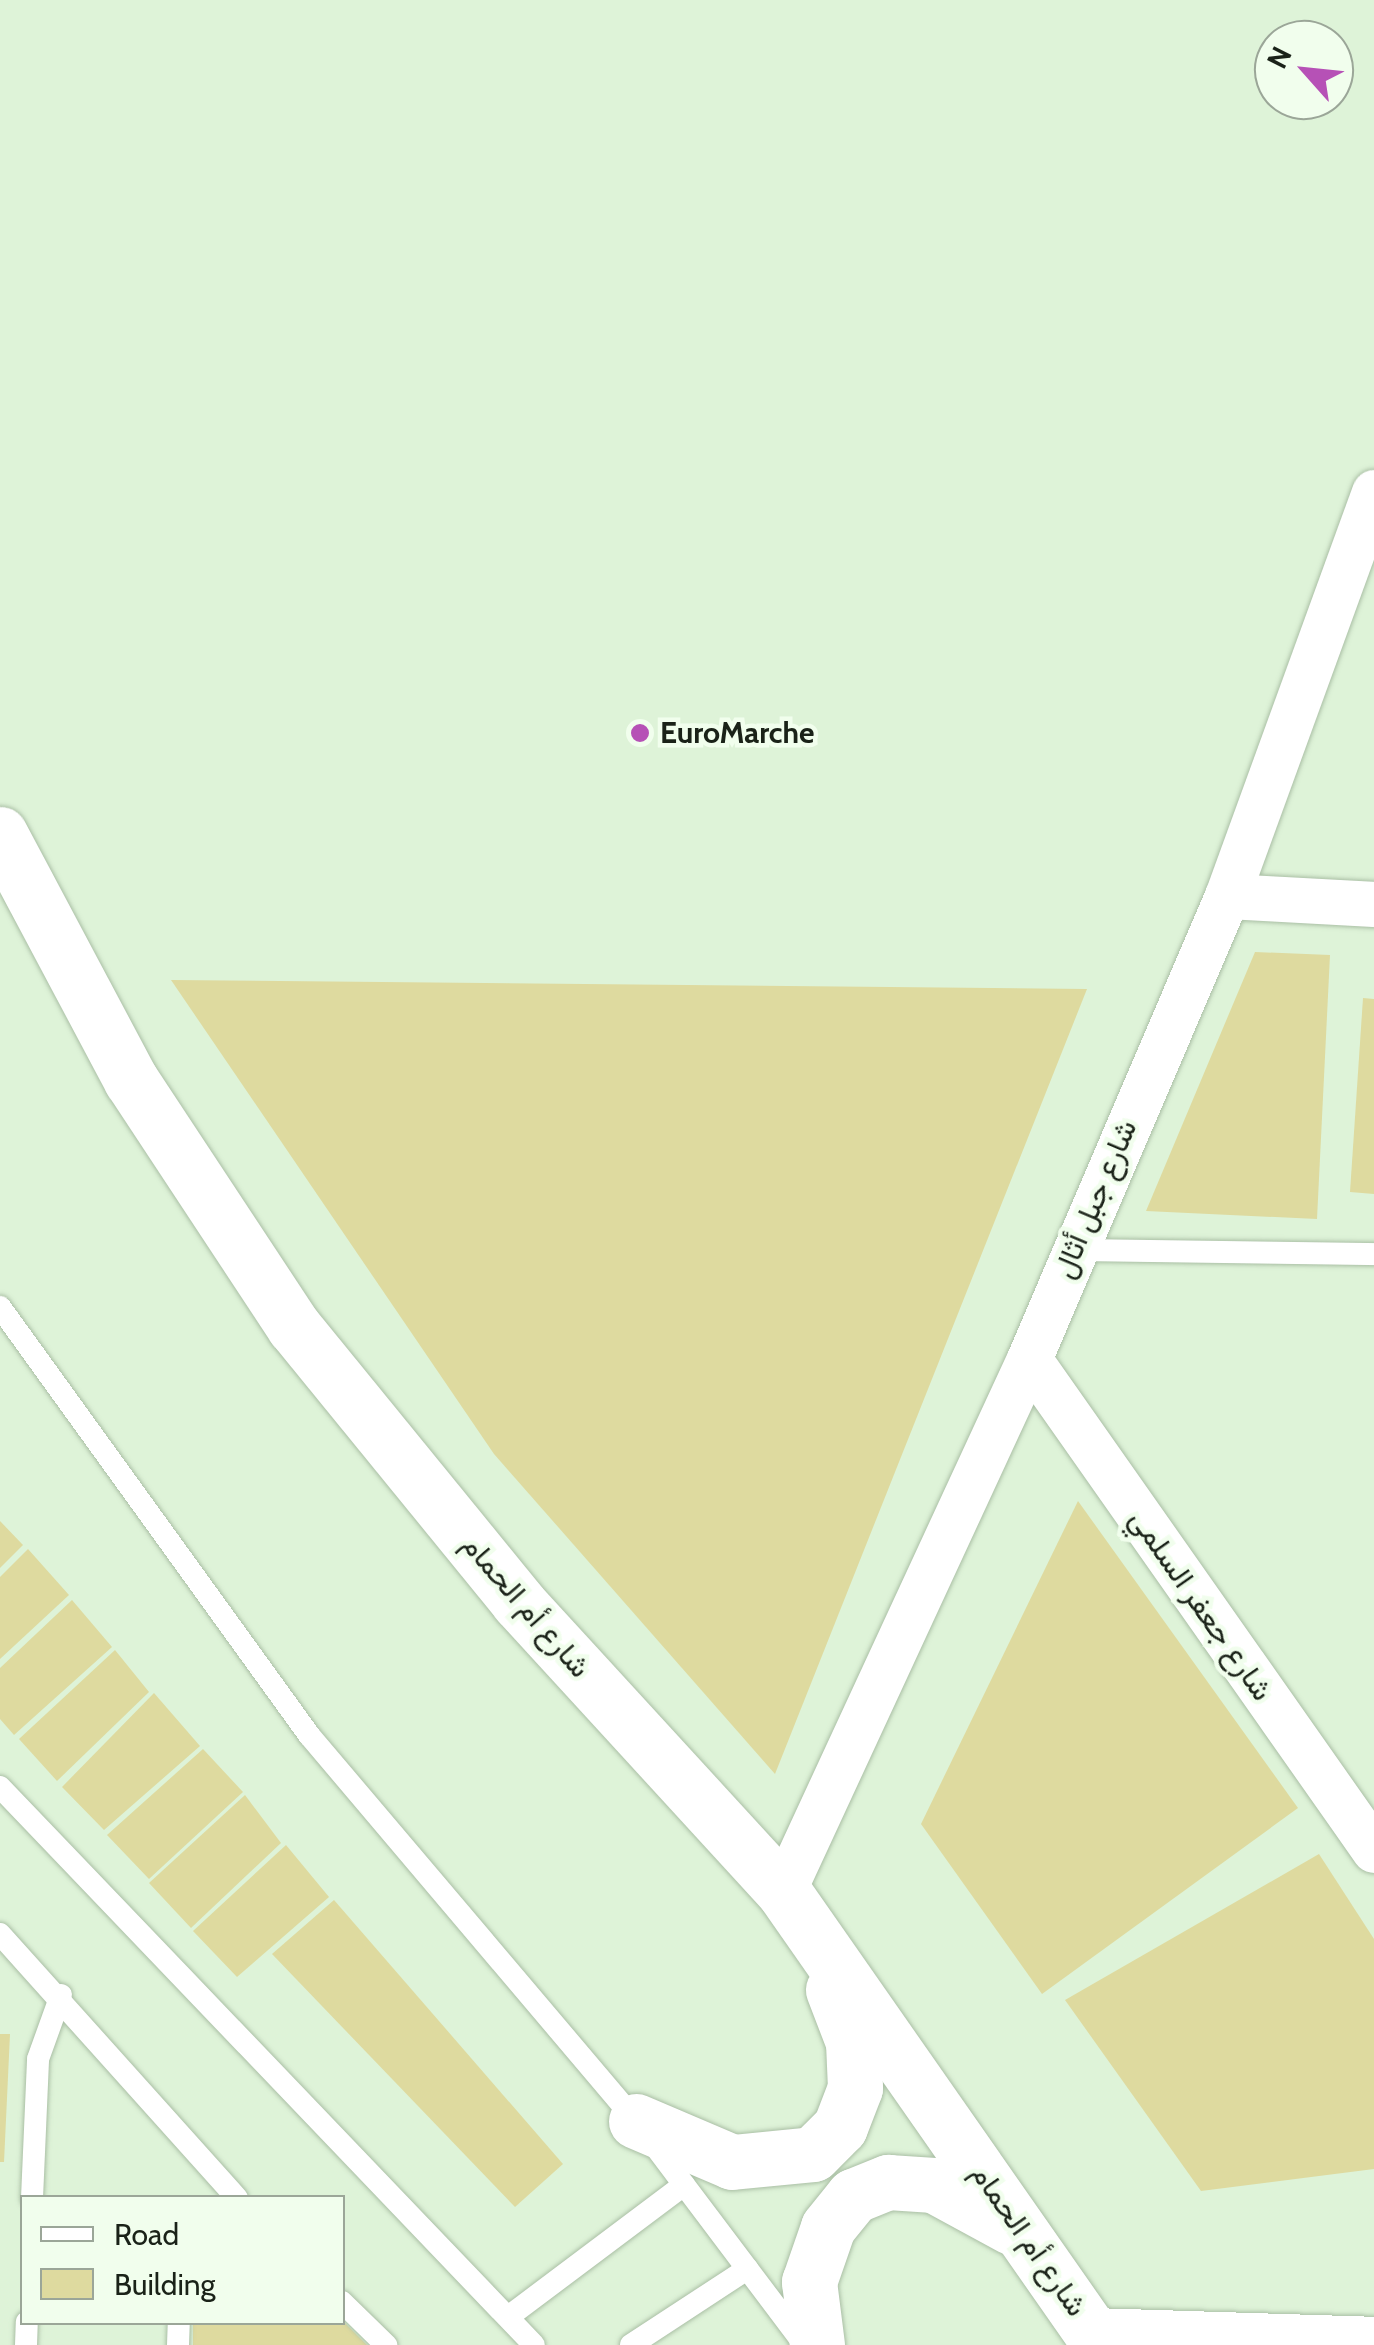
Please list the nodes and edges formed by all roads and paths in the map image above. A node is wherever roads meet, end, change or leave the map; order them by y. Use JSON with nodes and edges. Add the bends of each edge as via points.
{"nodes":[{"id":1,"x":1374,"y":492,"type":"edge"},
{"id":2,"x":0,"y":834,"type":"edge"},
{"id":3,"x":1228,"y":896,"type":"junction"},
{"id":4,"x":1374,"y":904,"type":"edge"},
{"id":5,"x":1072,"y":1250,"type":"junction"},
{"id":6,"x":1374,"y":1254,"type":"edge"},
{"id":7,"x":0,"y":1307,"type":"edge"},
{"id":8,"x":1029,"y":1359,"type":"junction"},
{"id":9,"x":0,"y":1787,"type":"edge"},
{"id":10,"x":1374,"y":1850,"type":"edge"},
{"id":11,"x":782,"y":1891,"type":"junction"},
{"id":12,"x":0,"y":1934,"type":"edge"},
{"id":13,"x":822,"y":1948,"type":"junction"},
{"id":14,"x":61,"y":1995,"type":"junction"},
{"id":15,"x":636,"y":2121,"type":"junction"},
{"id":16,"x":684,"y":2185,"type":"junction"},
{"id":17,"x":227,"y":2194,"type":"edge"},
{"id":18,"x":32,"y":2195,"type":"edge"},
{"id":19,"x":1026,"y":2237,"type":"junction"},
{"id":20,"x":748,"y":2269,"type":"junction"},
{"id":21,"x":345,"y":2305,"type":"edge"},
{"id":22,"x":512,"y":2314,"type":"junction"},
{"id":23,"x":1096,"y":2338,"type":"edge"},
{"id":24,"x":1374,"y":2340,"type":"edge"},
{"id":25,"x":386,"y":2345,"type":"edge"},
{"id":26,"x":534,"y":2345,"type":"edge"},
{"id":27,"x":631,"y":2345,"type":"edge"},
{"id":28,"x":804,"y":2345,"type":"edge"},
{"id":29,"x":817,"y":2345,"type":"edge"}],
"edges":[{"from":1,"to":3,"type":"street","name":"شارع جبل أثال"},
{"from":2,"to":11,"type":"main road","name":"شارع أم الحمام","via":[[131,1080],[294,1327],[518,1602]]},
{"from":3,"to":4,"type":"street"},
{"from":3,"to":5,"type":"street","name":"شارع جبل أثال"},
{"from":5,"to":6,"type":"lane"},
{"from":5,"to":8,"type":"street","name":"شارع جبل أثال"},
{"from":7,"to":15,"type":"lane","via":[[309,1736]]},
{"from":8,"to":10,"type":"street","name":"شارع جعفر السلمي"},
{"from":8,"to":11,"type":"street","name":"شارع جبل أثال"},
{"from":9,"to":22,"type":"lane"},
{"from":11,"to":13,"type":"main road","name":"شارع أم الحمام"},
{"from":12,"to":14,"type":"lane"},
{"from":13,"to":15,"type":"main road","via":[[853,2042],[855,2088],[840,2126],[814,2154],[732,2162]]},
{"from":13,"to":19,"type":"main road","name":"شارع أم الحمام"},
{"from":14,"to":17,"type":"lane"},
{"from":14,"to":18,"type":"lane","via":[[38,2059]]},
{"from":15,"to":16,"type":"lane"},
{"from":16,"to":20,"type":"lane"},
{"from":16,"to":22,"type":"lane"},
{"from":19,"to":23,"type":"main road","name":"شارع أم الحمام"},
{"from":19,"to":29,"type":"main road","via":[[934,2185],[888,2182],[853,2196],[828,2227],[809,2282]]},
{"from":20,"to":27,"type":"lane"},
{"from":20,"to":28,"type":"lane"},
{"from":21,"to":25,"type":"lane"},
{"from":22,"to":26,"type":"lane"},
{"from":23,"to":24,"type":"street"}]}
